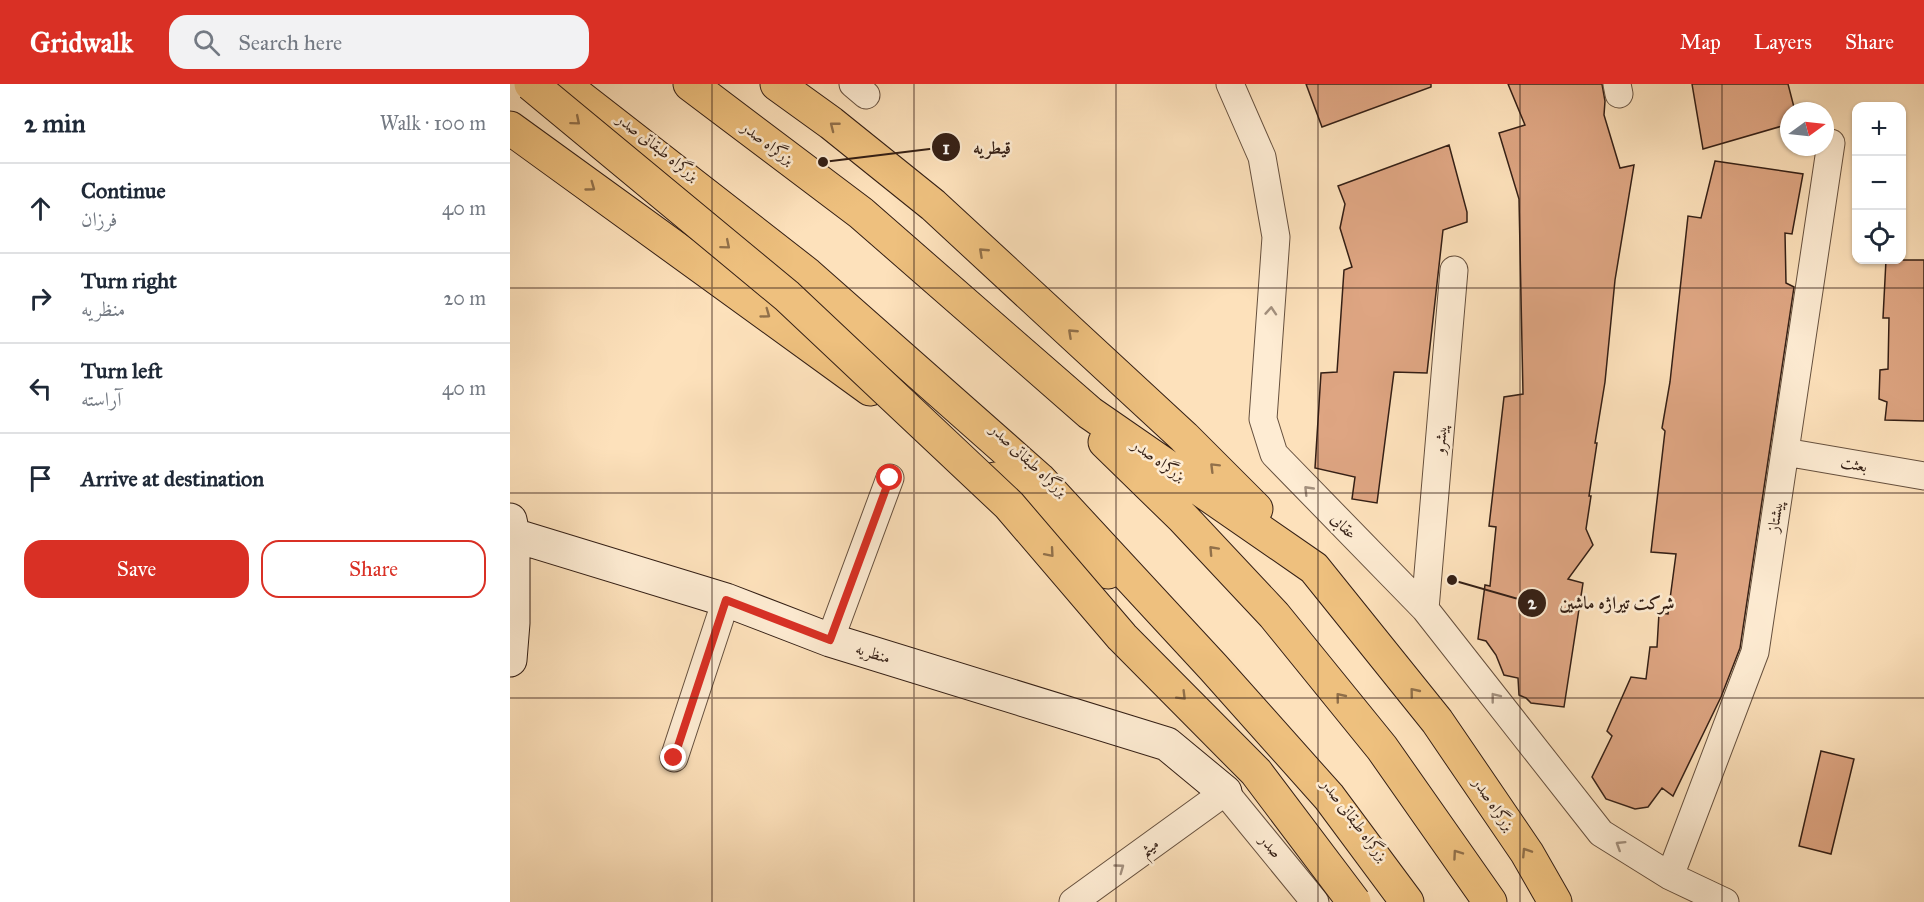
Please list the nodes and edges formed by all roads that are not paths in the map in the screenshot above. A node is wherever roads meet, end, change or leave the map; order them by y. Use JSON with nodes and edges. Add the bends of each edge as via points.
{"nodes":[{"id":1,"x":531,"y":84,"type":"edge"},
{"id":2,"x":563,"y":84,"type":"edge"},
{"id":3,"x":578,"y":84,"type":"edge"},
{"id":4,"x":678,"y":84,"type":"edge"},
{"id":5,"x":690,"y":84,"type":"edge"},
{"id":6,"x":708,"y":84,"type":"edge"},
{"id":7,"x":777,"y":84,"type":"edge"},
{"id":8,"x":1230,"y":84,"type":"edge"},
{"id":9,"x":510,"y":128,"type":"edge"},
{"id":10,"x":751,"y":131,"type":"junction"},
{"id":11,"x":1829,"y":156,"type":"edge"},
{"id":12,"x":1454,"y":270,"type":"dead end"},
{"id":13,"x":1785,"y":452,"type":"junction"},
{"id":14,"x":1924,"y":476,"type":"edge"},
{"id":15,"x":890,"y":478,"type":"dead end"},
{"id":16,"x":511,"y":530,"type":"edge"},
{"id":17,"x":1314,"y":568,"type":"junction"},
{"id":18,"x":726,"y":600,"type":"junction"},
{"id":19,"x":1425,"y":609,"type":"junction"},
{"id":20,"x":830,"y":640,"type":"junction"},
{"id":21,"x":510,"y":660,"type":"edge"},
{"id":22,"x":1213,"y":667,"type":"junction"},
{"id":23,"x":674,"y":758,"type":"dead end"},
{"id":24,"x":1225,"y":792,"type":"junction"},
{"id":25,"x":1670,"y":876,"type":"junction"},
{"id":26,"x":1073,"y":902,"type":"edge"},
{"id":27,"x":1315,"y":902,"type":"edge"},
{"id":28,"x":1354,"y":902,"type":"edge"},
{"id":29,"x":1407,"y":902,"type":"edge"},
{"id":30,"x":1416,"y":902,"type":"edge"},
{"id":31,"x":1490,"y":902,"type":"edge"},
{"id":32,"x":1556,"y":902,"type":"edge"},
{"id":33,"x":1725,"y":902,"type":"edge"}],
"edges":[{"from":1,"to":28,"type":"main road","one_way":true,"bridge":true,"via":[[787,296],[1009,505],[1122,637],[1256,772]]},
{"from":2,"to":22,"type":"main road","via":[[807,274],[1039,479]]},
{"from":3,"to":30,"type":"main road","name":"بزرگراه طبقاتی صدر","via":[[813,267],[1044,471],[1335,792]]},
{"from":31,"to":4,"type":"main road","one_way":true,"via":[[1382,748],[1274,615],[1183,518],[1084,421],[855,220]]},
{"from":5,"to":10,"type":"main road","name":"بزرگراه صدر"},
{"from":6,"to":10,"type":"main road"},
{"from":17,"to":7,"type":"main road","one_way":true,"via":[[1184,437],[933,205]]},
{"from":19,"to":8,"type":"street","name":"عقابی","one_way":true,"via":[[1274,454],[1263,419],[1276,237],[1262,157]]},
{"from":9,"to":22,"type":"main road","one_way":true,"via":[[1050,519]]},
{"from":10,"to":17,"type":"main road","name":"بزرگراه صدر","via":[[861,213],[1090,413]]},
{"from":11,"to":13,"type":"street","name":"پیشتاز"},
{"from":12,"to":19,"type":"street","name":"پیشرو"},
{"from":13,"to":14,"type":"street","name":"بعثت"},
{"from":13,"to":25,"type":"street","name":"پیشتاز","via":[[1755,652]]},
{"from":15,"to":20,"type":"street"},
{"from":16,"to":18,"type":"street","name":"منظریه"},
{"from":16,"to":21,"type":"street"},
{"from":32,"to":17,"type":"main road","name":"بزرگراه صدر","one_way":true,"via":[[1437,721]]},
{"from":18,"to":20,"type":"street","name":"منظریه"},
{"from":18,"to":23,"type":"street"},
{"from":25,"to":19,"type":"street","name":"عقابی","one_way":true,"via":[[1601,833]]},
{"from":20,"to":24,"type":"street","name":"منظریه","via":[[1167,744]]},
{"from":22,"to":29,"type":"main road","via":[[1329,797]]},
{"from":26,"to":24,"type":"street","name":"میثم","one_way":true},
{"from":24,"to":27,"type":"street","name":"صدر"},
{"from":25,"to":33,"type":"street"}]}
